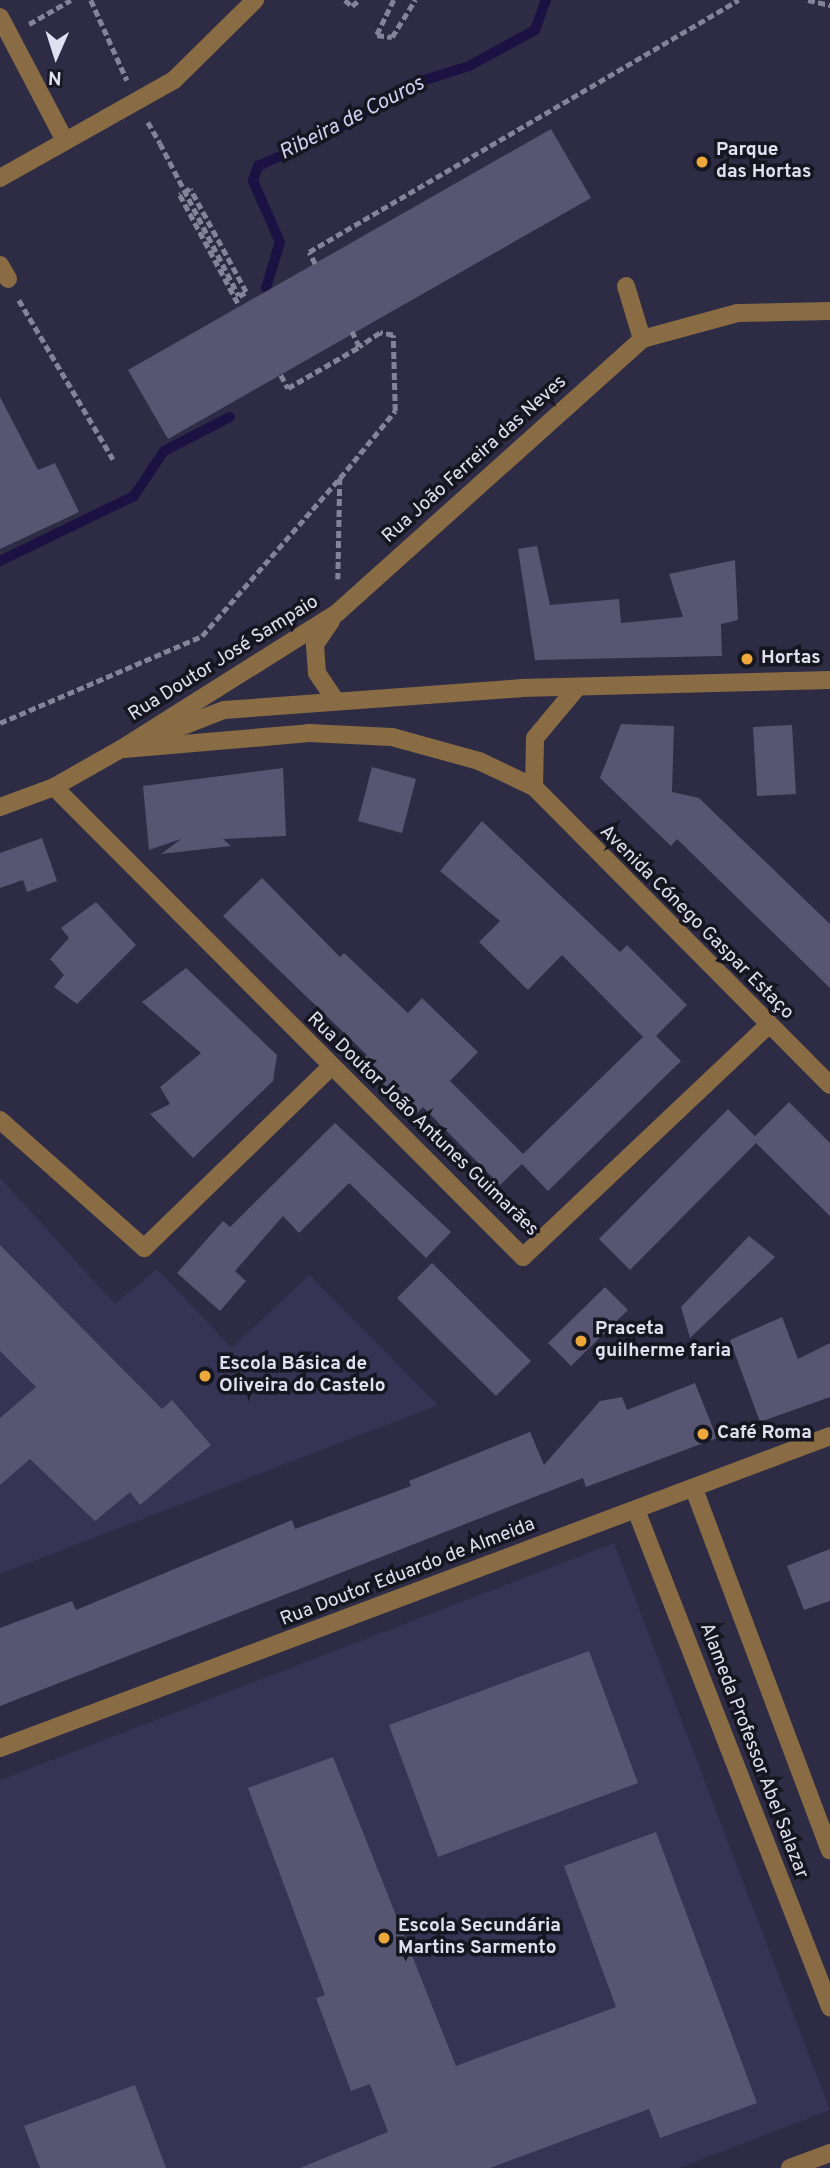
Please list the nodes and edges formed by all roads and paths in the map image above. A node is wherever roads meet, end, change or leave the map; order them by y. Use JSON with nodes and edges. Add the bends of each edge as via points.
{"nodes":[{"id":1,"x":71,"y":0,"type":"edge"},
{"id":2,"x":91,"y":0,"type":"edge"},
{"id":3,"x":256,"y":0,"type":"edge"},
{"id":4,"x":345,"y":0,"type":"edge"},
{"id":5,"x":359,"y":0,"type":"edge"},
{"id":6,"x":394,"y":0,"type":"edge"},
{"id":7,"x":415,"y":0,"type":"edge"},
{"id":8,"x":738,"y":0,"type":"edge"},
{"id":9,"x":808,"y":0,"type":"edge"},
{"id":10,"x":830,"y":5,"type":"edge"},
{"id":11,"x":0,"y":17,"type":"edge"},
{"id":12,"x":10,"y":36,"type":"junction"},
{"id":13,"x":136,"y":102,"type":"junction"},
{"id":14,"x":65,"y":141,"type":"junction"},
{"id":15,"x":0,"y":178,"type":"edge"},
{"id":16,"x":315,"y":264,"type":"dead end"},
{"id":17,"x":4,"y":272,"type":"edge"},
{"id":18,"x":626,"y":286,"type":"dead end"},
{"id":19,"x":239,"y":305,"type":"dead end"},
{"id":20,"x":830,"y":311,"type":"edge"},
{"id":21,"x":352,"y":332,"type":"dead end"},
{"id":22,"x":642,"y":339,"type":"junction"},
{"id":23,"x":359,"y":347,"type":"junction"},
{"id":24,"x":281,"y":374,"type":"dead end"},
{"id":25,"x":113,"y":459,"type":"dead end"},
{"id":26,"x":340,"y":478,"type":"junction"},
{"id":27,"x":337,"y":594,"type":"dead end"},
{"id":28,"x":337,"y":613,"type":"junction"},
{"id":29,"x":830,"y":680,"type":"edge"},
{"id":30,"x":575,"y":690,"type":"junction"},
{"id":31,"x":336,"y":701,"type":"junction"},
{"id":32,"x":0,"y":723,"type":"edge"},
{"id":33,"x":121,"y":750,"type":"junction"},
{"id":34,"x":54,"y":787,"type":"junction"},
{"id":35,"x":534,"y":787,"type":"junction"},
{"id":36,"x":0,"y":807,"type":"edge"},
{"id":37,"x":768,"y":1025,"type":"junction"},
{"id":38,"x":331,"y":1067,"type":"junction"},
{"id":39,"x":830,"y":1085,"type":"edge"},
{"id":40,"x":0,"y":1119,"type":"edge"},
{"id":41,"x":830,"y":1436,"type":"edge"},
{"id":42,"x":694,"y":1489,"type":"junction"},
{"id":43,"x":636,"y":1510,"type":"junction"},
{"id":44,"x":0,"y":1748,"type":"edge"},
{"id":45,"x":830,"y":1850,"type":"edge"},
{"id":46,"x":830,"y":2007,"type":"edge"},
{"id":47,"x":830,"y":2152,"type":"edge"},
{"id":48,"x":790,"y":2168,"type":"edge"}],
"edges":[{"from":1,"to":12,"type":"path"},
{"from":2,"to":13,"type":"path"},
{"from":3,"to":13,"type":"street","via":[[174,80]]},
{"from":4,"to":5,"type":"path","via":[[352,6]]},
{"from":6,"to":7,"type":"path","via":[[376,35],[392,37]]},
{"from":8,"to":16,"type":"path","via":[[309,252]]},
{"from":9,"to":10,"type":"path"},
{"from":11,"to":12,"type":"street"},
{"from":12,"to":14,"type":"street"},
{"from":13,"to":14,"type":"street"},
{"from":13,"to":19,"type":"path","via":[[160,143],[178,178],[184,190],[190,202],[239,296],[246,292],[190,188],[180,195]]},
{"from":14,"to":15,"type":"street"},
{"from":17,"to":25,"type":"path","via":[[93,435]]},
{"from":18,"to":22,"type":"street"},
{"from":20,"to":22,"type":"street","via":[[738,313]]},
{"from":21,"to":23,"type":"path"},
{"from":22,"to":28,"type":"street","name":"Rua João Ferreira das Neves"},
{"from":23,"to":24,"type":"path","via":[[288,388]]},
{"from":23,"to":26,"type":"path","via":[[380,333],[393,335],[394,411]]},
{"from":26,"to":27,"type":"path"},
{"from":26,"to":32,"type":"path","via":[[202,636]]},
{"from":28,"to":31,"type":"street","name":"Rua Doutor José Sampaio","via":[[315,645],[317,673]]},
{"from":28,"to":33,"type":"street","name":"Rua Doutor José Sampaio"},
{"from":29,"to":30,"type":"street","name":"Rua Doutor José Sampaio"},
{"from":30,"to":31,"type":"street","name":"Rua Doutor José Sampaio"},
{"from":30,"to":35,"type":"street","via":[[535,738]]},
{"from":31,"to":33,"type":"street","name":"Rua Doutor José Sampaio","via":[[224,710]]},
{"from":33,"to":34,"type":"street","name":"Rua Doutor José Sampaio"},
{"from":33,"to":35,"type":"street","name":"Rua Doutor José Sampaio","via":[[309,733],[392,737],[479,761]]},
{"from":34,"to":36,"type":"street","name":"Rua Doutor José Sampaio"},
{"from":34,"to":38,"type":"street","name":"Rua Doutor João Antunes Guimarães"},
{"from":35,"to":37,"type":"street","name":"Avenida Cónego Gaspar Estaço"},
{"from":37,"to":38,"type":"street","name":"Rua Doutor João Antunes Guimarães","via":[[523,1257]]},
{"from":37,"to":39,"type":"street","name":"Avenida Cónego Gaspar Estaço"},
{"from":38,"to":40,"type":"street","via":[[144,1248]]},
{"from":41,"to":42,"type":"street","name":"Rua Doutor Eduardo de Almeida"},
{"from":42,"to":43,"type":"street","name":"Rua Doutor Eduardo de Almeida"},
{"from":42,"to":45,"type":"street","name":"Alameda Professor Abel Salazar"},
{"from":43,"to":44,"type":"street","name":"Rua Doutor Eduardo de Almeida"},
{"from":43,"to":46,"type":"street","name":"Alameda Professor Abel Salazar"},
{"from":47,"to":48,"type":"street"}]}
